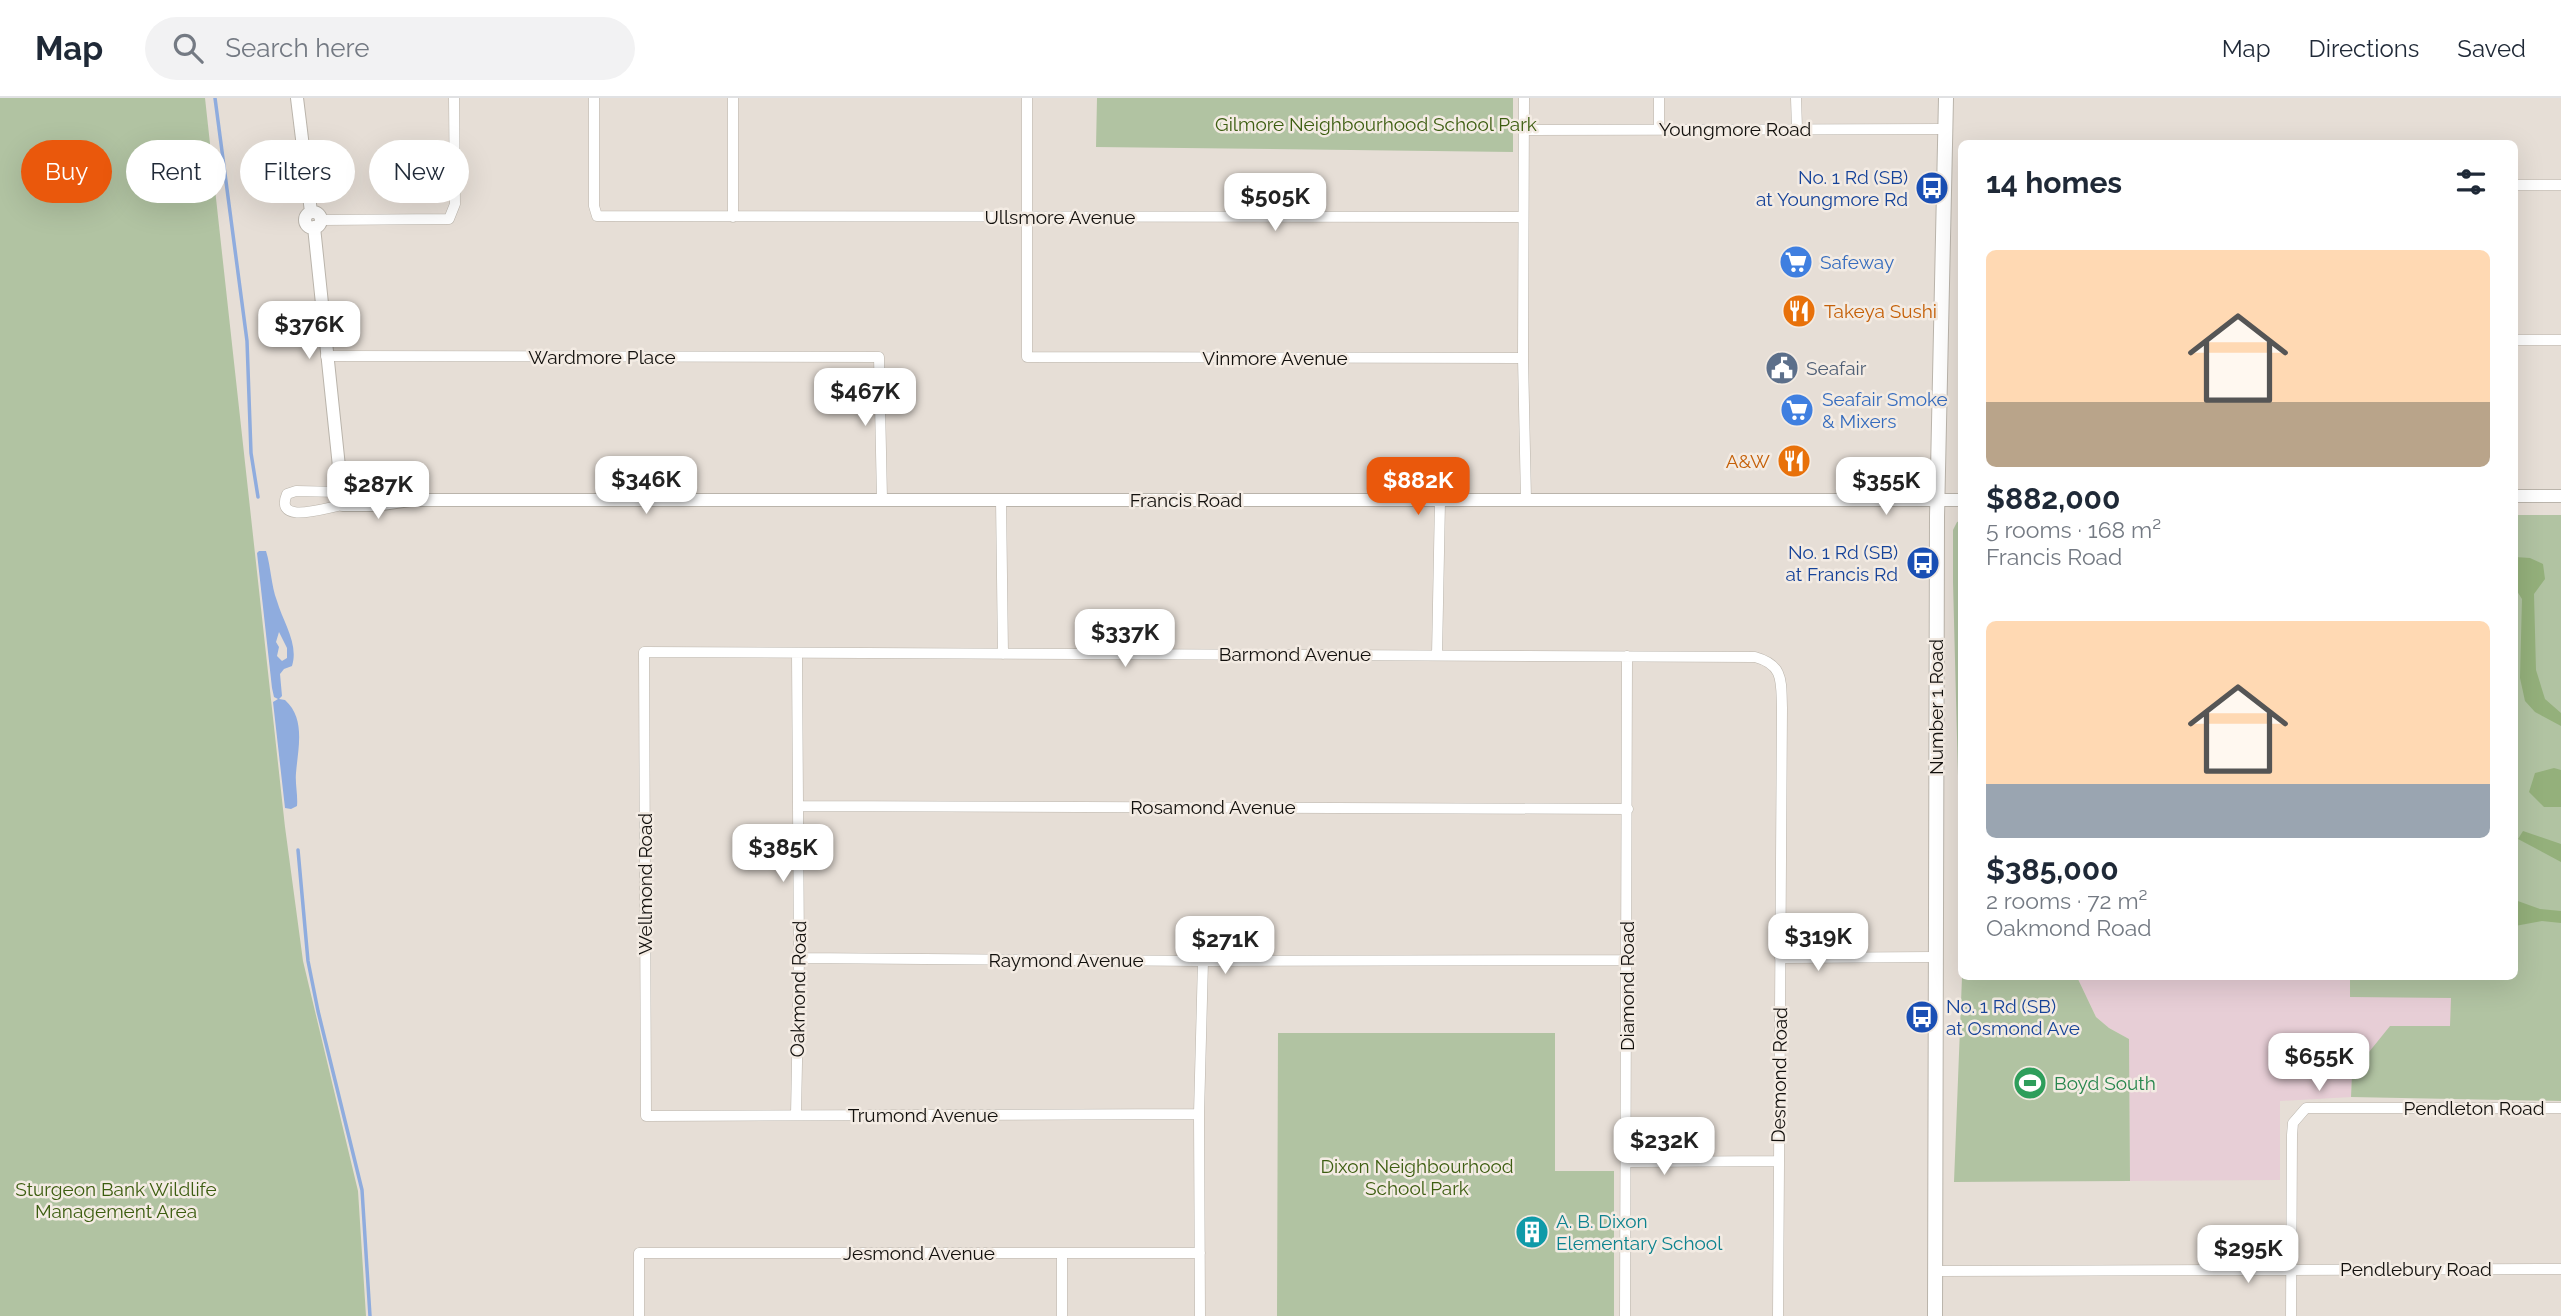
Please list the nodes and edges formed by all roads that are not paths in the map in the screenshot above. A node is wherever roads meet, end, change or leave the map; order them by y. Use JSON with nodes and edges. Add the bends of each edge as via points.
{"nodes":[{"id":1,"x":297,"y":98,"type":"edge"},
{"id":2,"x":454,"y":98,"type":"edge"},
{"id":3,"x":594,"y":98,"type":"edge"},
{"id":4,"x":733,"y":98,"type":"edge"},
{"id":5,"x":1027,"y":98,"type":"edge"},
{"id":6,"x":1524,"y":98,"type":"edge"},
{"id":7,"x":1659,"y":98,"type":"edge"},
{"id":8,"x":1797,"y":98,"type":"edge"},
{"id":9,"x":1946,"y":98,"type":"edge"},
{"id":10,"x":1797,"y":128,"type":"junction"},
{"id":11,"x":1659,"y":129,"type":"junction"},
{"id":12,"x":1945,"y":129,"type":"junction"},
{"id":13,"x":1525,"y":130,"type":"junction"},
{"id":14,"x":2518,"y":185,"type":"edge"},
{"id":15,"x":2561,"y":185,"type":"edge"},
{"id":16,"x":733,"y":217,"type":"junction"},
{"id":17,"x":1027,"y":217,"type":"junction"},
{"id":18,"x":1523,"y":218,"type":"junction"},
{"id":19,"x":315,"y":220,"type":"junction"},
{"id":20,"x":2518,"y":340,"type":"edge"},
{"id":21,"x":2561,"y":340,"type":"edge"},
{"id":22,"x":326,"y":356,"type":"junction"},
{"id":23,"x":1523,"y":358,"type":"junction"},
{"id":24,"x":2518,"y":496,"type":"edge"},
{"id":25,"x":2561,"y":496,"type":"edge"},
{"id":26,"x":342,"y":499,"type":"junction"},
{"id":27,"x":882,"y":499,"type":"junction"},
{"id":28,"x":1001,"y":499,"type":"junction"},
{"id":29,"x":1525,"y":500,"type":"junction"},
{"id":30,"x":1937,"y":500,"type":"junction"},
{"id":31,"x":1958,"y":500,"type":"edge"},
{"id":32,"x":1440,"y":501,"type":"junction"},
{"id":33,"x":644,"y":652,"type":"joint"},
{"id":34,"x":797,"y":653,"type":"junction"},
{"id":35,"x":1003,"y":654,"type":"junction"},
{"id":36,"x":1437,"y":655,"type":"junction"},
{"id":37,"x":1627,"y":656,"type":"junction"},
{"id":38,"x":1776,"y":667,"type":"joint"},
{"id":39,"x":798,"y":806,"type":"junction"},
{"id":40,"x":1628,"y":809,"type":"junction"},
{"id":41,"x":1936,"y":957,"type":"junction"},
{"id":42,"x":799,"y":958,"type":"junction"},
{"id":43,"x":1780,"y":958,"type":"junction"},
{"id":44,"x":1627,"y":960,"type":"junction"},
{"id":45,"x":1203,"y":961,"type":"junction"},
{"id":46,"x":2561,"y":1108,"type":"edge"},
{"id":47,"x":1199,"y":1114,"type":"junction"},
{"id":48,"x":796,"y":1115,"type":"junction"},
{"id":49,"x":646,"y":1116,"type":"joint"},
{"id":50,"x":1778,"y":1161,"type":"junction"},
{"id":51,"x":1626,"y":1162,"type":"junction"},
{"id":52,"x":1200,"y":1252,"type":"junction"},
{"id":53,"x":1062,"y":1253,"type":"junction"},
{"id":54,"x":2291,"y":1269,"type":"junction"},
{"id":55,"x":2561,"y":1269,"type":"edge"},
{"id":56,"x":1935,"y":1271,"type":"junction"},
{"id":57,"x":639,"y":1316,"type":"edge"},
{"id":58,"x":1062,"y":1316,"type":"edge"},
{"id":59,"x":1200,"y":1316,"type":"edge"},
{"id":60,"x":1625,"y":1316,"type":"edge"},
{"id":61,"x":1778,"y":1316,"type":"edge"},
{"id":62,"x":1935,"y":1316,"type":"edge"},
{"id":63,"x":2291,"y":1316,"type":"edge"}],
"edges":[{"from":1,"to":19,"type":"street"},
{"from":2,"to":19,"type":"street","via":[[455,204],[449,219]]},
{"from":3,"to":16,"type":"street","name":"Ullsmore Avenue","via":[[597,216]]},
{"from":4,"to":16,"type":"street"},
{"from":5,"to":17,"type":"street"},
{"from":6,"to":13,"type":"street"},
{"from":7,"to":11,"type":"street"},
{"from":8,"to":10,"type":"street"},
{"from":9,"to":12,"type":"main road","name":"Number 1 Road"},
{"from":10,"to":11,"type":"street","name":"Youngmore Road"},
{"from":10,"to":12,"type":"street","name":"Youngmore Road"},
{"from":11,"to":13,"type":"street","name":"Youngmore Road"},
{"from":12,"to":30,"type":"main road","name":"Number 1 Road"},
{"from":13,"to":18,"type":"street"},
{"from":14,"to":15,"type":"street"},
{"from":16,"to":17,"type":"street","name":"Ullsmore Avenue"},
{"from":17,"to":18,"type":"street","name":"Ullsmore Avenue"},
{"from":17,"to":23,"type":"street","name":"Vinmore Avenue","via":[[1027,357]]},
{"from":18,"to":23,"type":"street"},
{"from":19,"to":22,"type":"street"},
{"from":20,"to":21,"type":"street"},
{"from":22,"to":26,"type":"street"},
{"from":22,"to":27,"type":"street","name":"Wardmore Place","via":[[879,357]]},
{"from":23,"to":29,"type":"street"},
{"from":24,"to":25,"type":"street"},
{"from":26,"to":26,"type":"street","name":"Francis Road","via":[[296,491],[287,495],[285,504],[296,514]]},
{"from":26,"to":27,"type":"street","name":"Francis Road","via":[[373,494],[410,500]]},
{"from":27,"to":28,"type":"street","name":"Francis Road"},
{"from":28,"to":32,"type":"street","name":"Francis Road"},
{"from":28,"to":35,"type":"street"},
{"from":29,"to":30,"type":"street","name":"Francis Road"},
{"from":29,"to":32,"type":"street","name":"Francis Road"},
{"from":30,"to":31,"type":"street","name":"Francis Road"},
{"from":30,"to":41,"type":"main road","name":"Number 1 Road"},
{"from":32,"to":36,"type":"street"},
{"from":33,"to":34,"type":"street","name":"Barmond Avenue"},
{"from":33,"to":49,"type":"street","name":"Wellmond Road"},
{"from":34,"to":35,"type":"street","name":"Barmond Avenue"},
{"from":34,"to":39,"type":"street","name":"Oakmond Road"},
{"from":35,"to":36,"type":"street","name":"Barmond Avenue"},
{"from":36,"to":37,"type":"street","name":"Barmond Avenue"},
{"from":37,"to":38,"type":"street","name":"Barmond Avenue","via":[[1755,657]]},
{"from":37,"to":40,"type":"street","name":"Diamond Road"},
{"from":38,"to":43,"type":"street","name":"Desmond Road","via":[[1782,686]]},
{"from":39,"to":40,"type":"street","name":"Rosamond Avenue"},
{"from":39,"to":42,"type":"street","name":"Oakmond Road"},
{"from":40,"to":44,"type":"street","name":"Diamond Road"},
{"from":41,"to":43,"type":"street"},
{"from":41,"to":56,"type":"main road","name":"Number 1 Road"},
{"from":42,"to":45,"type":"street","name":"Raymond Avenue"},
{"from":42,"to":48,"type":"street","name":"Oakmond Road"},
{"from":43,"to":50,"type":"street","name":"Desmond Road"},
{"from":44,"to":45,"type":"street","name":"Raymond Avenue"},
{"from":44,"to":51,"type":"street","name":"Diamond Road"},
{"from":45,"to":47,"type":"street"},
{"from":46,"to":54,"type":"street","name":"Pendleton Road","via":[[2306,1108],[2293,1124]]},
{"from":47,"to":48,"type":"street","name":"Trumond Avenue"},
{"from":47,"to":52,"type":"street"},
{"from":48,"to":49,"type":"street","name":"Trumond Avenue"},
{"from":50,"to":51,"type":"street"},
{"from":50,"to":61,"type":"street","name":"Desmond Road"},
{"from":51,"to":60,"type":"street","name":"Diamond Road"},
{"from":52,"to":53,"type":"street","name":"Jesmond Avenue"},
{"from":52,"to":59,"type":"street"},
{"from":53,"to":57,"type":"street","name":"Jesmond Avenue","via":[[639,1253]]},
{"from":53,"to":58,"type":"street"},
{"from":54,"to":55,"type":"street","name":"Pendlebury Road"},
{"from":54,"to":56,"type":"street","name":"Pendlebury Road"},
{"from":54,"to":63,"type":"street","name":"Pendleton Road"},
{"from":56,"to":62,"type":"main road","name":"Number 1 Road"}]}
